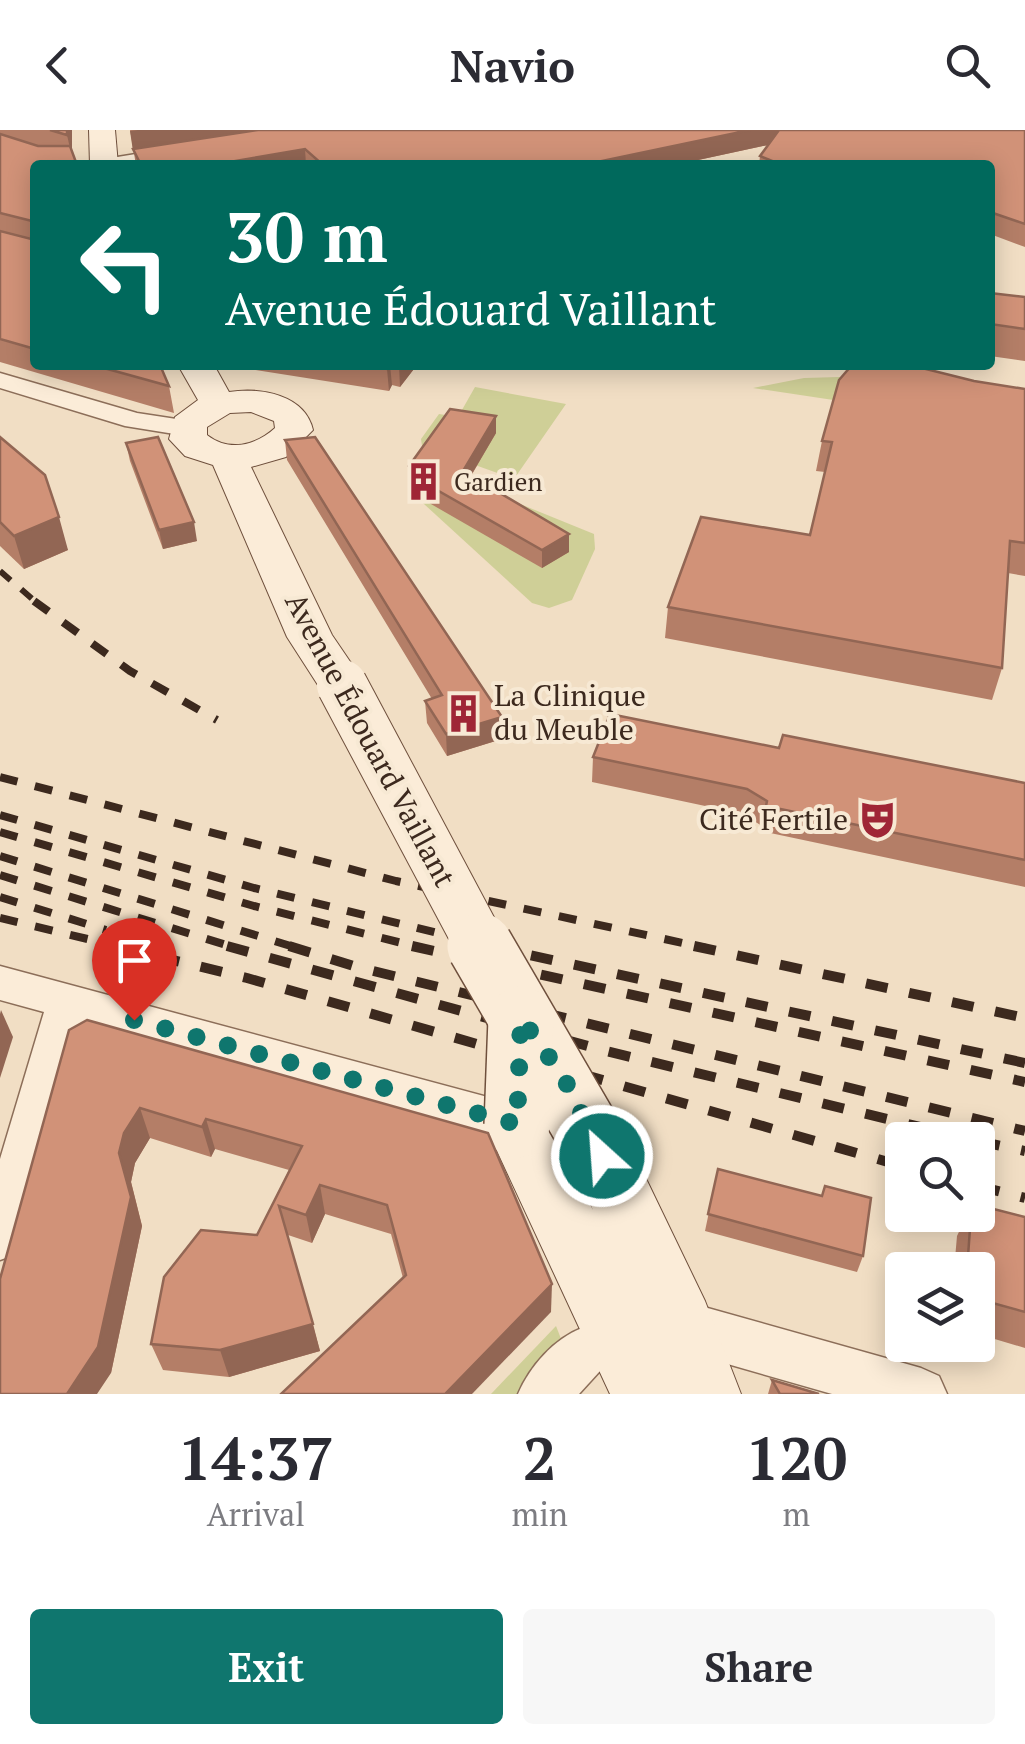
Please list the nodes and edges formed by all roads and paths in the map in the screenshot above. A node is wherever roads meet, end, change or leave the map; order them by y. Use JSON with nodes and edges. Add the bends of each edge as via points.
{"nodes":[{"id":1,"x":102,"y":130,"type":"edge"},
{"id":2,"x":196,"y":150,"type":"edge"},
{"id":3,"x":105,"y":160,"type":"edge"},
{"id":4,"x":135,"y":160,"type":"edge"},
{"id":5,"x":199,"y":370,"type":"edge"},
{"id":6,"x":0,"y":380,"type":"edge"},
{"id":7,"x":219,"y":405,"type":"junction"},
{"id":8,"x":187,"y":428,"type":"junction"},
{"id":9,"x":232,"y":456,"type":"junction"},
{"id":10,"x":0,"y":983,"type":"edge"},
{"id":11,"x":68,"y":1002,"type":"junction"},
{"id":12,"x":521,"y":1018,"type":"junction"},
{"id":13,"x":517,"y":1124,"type":"junction"},
{"id":14,"x":0,"y":1238,"type":"edge"},
{"id":15,"x":680,"y":1326,"type":"junction"},
{"id":16,"x":593,"y":1329,"type":"junction"},
{"id":17,"x":544,"y":1394,"type":"edge"},
{"id":18,"x":648,"y":1394,"type":"edge"},
{"id":19,"x":704,"y":1394,"type":"edge"},
{"id":20,"x":921,"y":1394,"type":"edge"}],
"edges":[{"from":1,"to":3,"type":"main road"},
{"from":2,"to":4,"type":"street"},
{"from":5,"to":7,"type":"main road"},
{"from":6,"to":8,"type":"street","via":[[134,420]]},
{"from":7,"to":8,"type":"main road"},
{"from":7,"to":9,"type":"main road","via":[[268,402],[294,420],[281,444]]},
{"from":8,"to":9,"type":"main road","via":[[198,448]]},
{"from":9,"to":12,"type":"main road","name":"Avenue Édouard Vaillant","bridge":true,"via":[[310,637]]},
{"from":10,"to":11,"type":"street"},
{"from":11,"to":13,"type":"street"},
{"from":11,"to":14,"type":"street"},
{"from":12,"to":13,"type":"main road","bridge":true},
{"from":12,"to":15,"type":"main road","name":"Avenue Édouard Vaillant","bridge":true,"via":[[564,1078]]},
{"from":13,"to":16,"type":"main road"},
{"from":15,"to":16,"type":"street"},
{"from":15,"to":19,"type":"main road","name":"Avenue Édouard Vaillant"},
{"from":15,"to":20,"type":"street"},
{"from":16,"to":17,"type":"street"},
{"from":16,"to":18,"type":"main road"}]}
